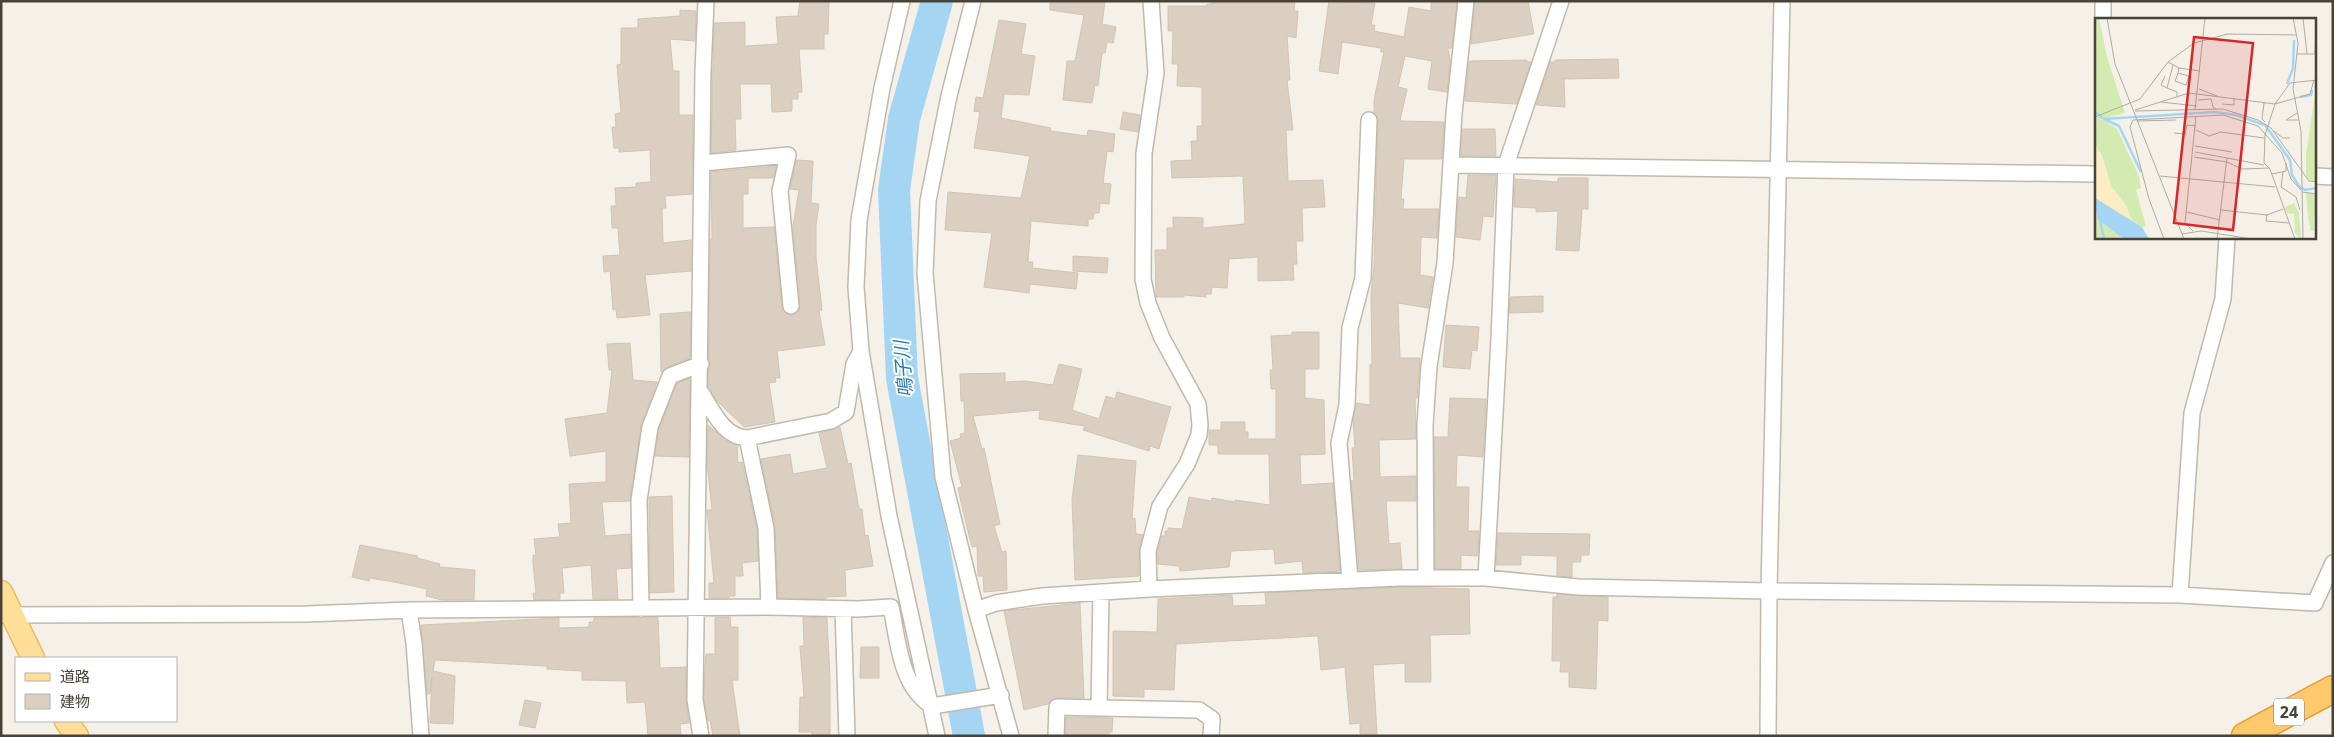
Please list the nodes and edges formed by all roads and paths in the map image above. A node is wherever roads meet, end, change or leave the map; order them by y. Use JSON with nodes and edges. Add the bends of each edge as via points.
{"nodes":[{"id":1,"x":706,"y":1,"type":"edge"},
{"id":2,"x":902,"y":1,"type":"edge"},
{"id":3,"x":973,"y":1,"type":"edge"},
{"id":4,"x":1151,"y":1,"type":"edge"},
{"id":5,"x":1466,"y":1,"type":"edge"},
{"id":6,"x":1561,"y":1,"type":"edge"},
{"id":7,"x":1782,"y":1,"type":"edge"},
{"id":8,"x":2103,"y":1,"type":"edge"},
{"id":9,"x":2103,"y":18,"type":"edge"},
{"id":10,"x":1370,"y":120,"type":"dead end"},
{"id":11,"x":703,"y":163,"type":"junction"},
{"id":12,"x":1451,"y":165,"type":"junction"},
{"id":13,"x":1506,"y":165,"type":"junction"},
{"id":14,"x":1778,"y":170,"type":"junction"},
{"id":15,"x":2095,"y":174,"type":"edge"},
{"id":16,"x":2316,"y":176,"type":"edge"},
{"id":17,"x":2333,"y":177,"type":"edge"},
{"id":18,"x":2227,"y":239,"type":"edge"},
{"id":19,"x":791,"y":306,"type":"dead end"},
{"id":20,"x":861,"y":350,"type":"junction"},
{"id":21,"x":701,"y":364,"type":"junction"},
{"id":22,"x":700,"y":391,"type":"junction"},
{"id":23,"x":747,"y":438,"type":"junction"},
{"id":24,"x":2333,"y":563,"type":"edge"},
{"id":25,"x":1426,"y":578,"type":"junction"},
{"id":26,"x":1486,"y":578,"type":"junction"},
{"id":27,"x":1350,"y":580,"type":"junction"},
{"id":28,"x":1149,"y":588,"type":"junction"},
{"id":29,"x":1769,"y":591,"type":"junction"},
{"id":30,"x":1,"y":592,"type":"edge"},
{"id":31,"x":1101,"y":592,"type":"junction"},
{"id":32,"x":2180,"y":595,"type":"junction"},
{"id":33,"x":769,"y":607,"type":"junction"},
{"id":34,"x":642,"y":609,"type":"junction"},
{"id":35,"x":698,"y":609,"type":"junction"},
{"id":36,"x":843,"y":609,"type":"junction"},
{"id":37,"x":410,"y":610,"type":"junction"},
{"id":38,"x":976,"y":610,"type":"junction"},
{"id":39,"x":6,"y":615,"type":"edge"},
{"id":40,"x":33,"y":657,"type":"edge"},
{"id":41,"x":2333,"y":689,"type":"edge"},
{"id":42,"x":998,"y":696,"type":"junction"},
{"id":43,"x":936,"y":706,"type":"junction"},
{"id":44,"x":1099,"y":708,"type":"junction"},
{"id":45,"x":67,"y":722,"type":"edge"},
{"id":46,"x":77,"y":736,"type":"edge"},
{"id":47,"x":421,"y":736,"type":"edge"},
{"id":48,"x":701,"y":736,"type":"edge"},
{"id":49,"x":846,"y":736,"type":"edge"},
{"id":50,"x":937,"y":736,"type":"edge"},
{"id":51,"x":1011,"y":736,"type":"edge"},
{"id":52,"x":1056,"y":736,"type":"edge"},
{"id":53,"x":1212,"y":736,"type":"edge"},
{"id":54,"x":1768,"y":736,"type":"edge"},
{"id":55,"x":2245,"y":736,"type":"edge"}],
"edges":[{"from":1,"to":11,"type":"street"},
{"from":2,"to":20,"type":"street","via":[[882,88],[859,220],[856,287]]},
{"from":3,"to":38,"type":"street","via":[[949,96],[928,201],[925,273],[943,477]]},
{"from":4,"to":28,"type":"street","via":[[1156,73],[1144,153],[1143,278],[1148,303],[1162,338],[1198,404],[1200,425],[1187,464],[1160,506],[1148,551]]},
{"from":5,"to":12,"type":"street"},
{"from":6,"to":13,"type":"street"},
{"from":7,"to":14,"type":"street"},
{"from":8,"to":9,"type":"street"},
{"from":10,"to":27,"type":"street","via":[[1363,278],[1350,328],[1348,405],[1339,443]]},
{"from":11,"to":19,"type":"street","via":[[788,155],[780,191]]},
{"from":11,"to":21,"type":"street"},
{"from":12,"to":13,"type":"street"},
{"from":12,"to":25,"type":"street","via":[[1446,263],[1429,366],[1425,425]]},
{"from":13,"to":14,"type":"street"},
{"from":13,"to":26,"type":"street"},
{"from":14,"to":15,"type":"street"},
{"from":14,"to":29,"type":"street"},
{"from":16,"to":17,"type":"street"},
{"from":18,"to":32,"type":"street","via":[[2223,299],[2192,413]]},
{"from":20,"to":23,"type":"street","via":[[854,364],[846,412],[832,421]]},
{"from":20,"to":43,"type":"street","via":[[889,516]]},
{"from":21,"to":22,"type":"street"},
{"from":21,"to":34,"type":"street","via":[[670,376],[650,427],[639,500]]},
{"from":22,"to":23,"type":"street","via":[[724,428],[737,438]]},
{"from":22,"to":35,"type":"street"},
{"from":23,"to":33,"type":"street","via":[[766,528]]},
{"from":24,"to":32,"type":"street","via":[[2315,603]]},
{"from":25,"to":26,"type":"street"},
{"from":25,"to":27,"type":"street"},
{"from":26,"to":29,"type":"street","via":[[1578,587]]},
{"from":27,"to":28,"type":"street"},
{"from":28,"to":31,"type":"street"},
{"from":29,"to":32,"type":"street"},
{"from":29,"to":54,"type":"street"},
{"from":30,"to":39,"type":"main road"},
{"from":31,"to":38,"type":"street","via":[[1042,596],[996,603]]},
{"from":31,"to":44,"type":"street"},
{"from":33,"to":35,"type":"street"},
{"from":33,"to":36,"type":"street"},
{"from":34,"to":35,"type":"street"},
{"from":34,"to":37,"type":"street"},
{"from":35,"to":48,"type":"street","via":[[695,700]]},
{"from":36,"to":43,"type":"street","via":[[891,607],[902,659],[912,687],[921,700]]},
{"from":36,"to":49,"type":"street"},
{"from":37,"to":39,"type":"street","via":[[306,614]]},
{"from":37,"to":47,"type":"street"},
{"from":38,"to":42,"type":"street"},
{"from":39,"to":40,"type":"main road"},
{"from":41,"to":55,"type":"highway","number":"24"},
{"from":42,"to":43,"type":"street"},
{"from":42,"to":51,"type":"street"},
{"from":43,"to":50,"type":"street"},
{"from":44,"to":52,"type":"street","via":[[1057,707]]},
{"from":44,"to":53,"type":"street","via":[[1199,710],[1212,719]]},
{"from":45,"to":46,"type":"main road"}]}
